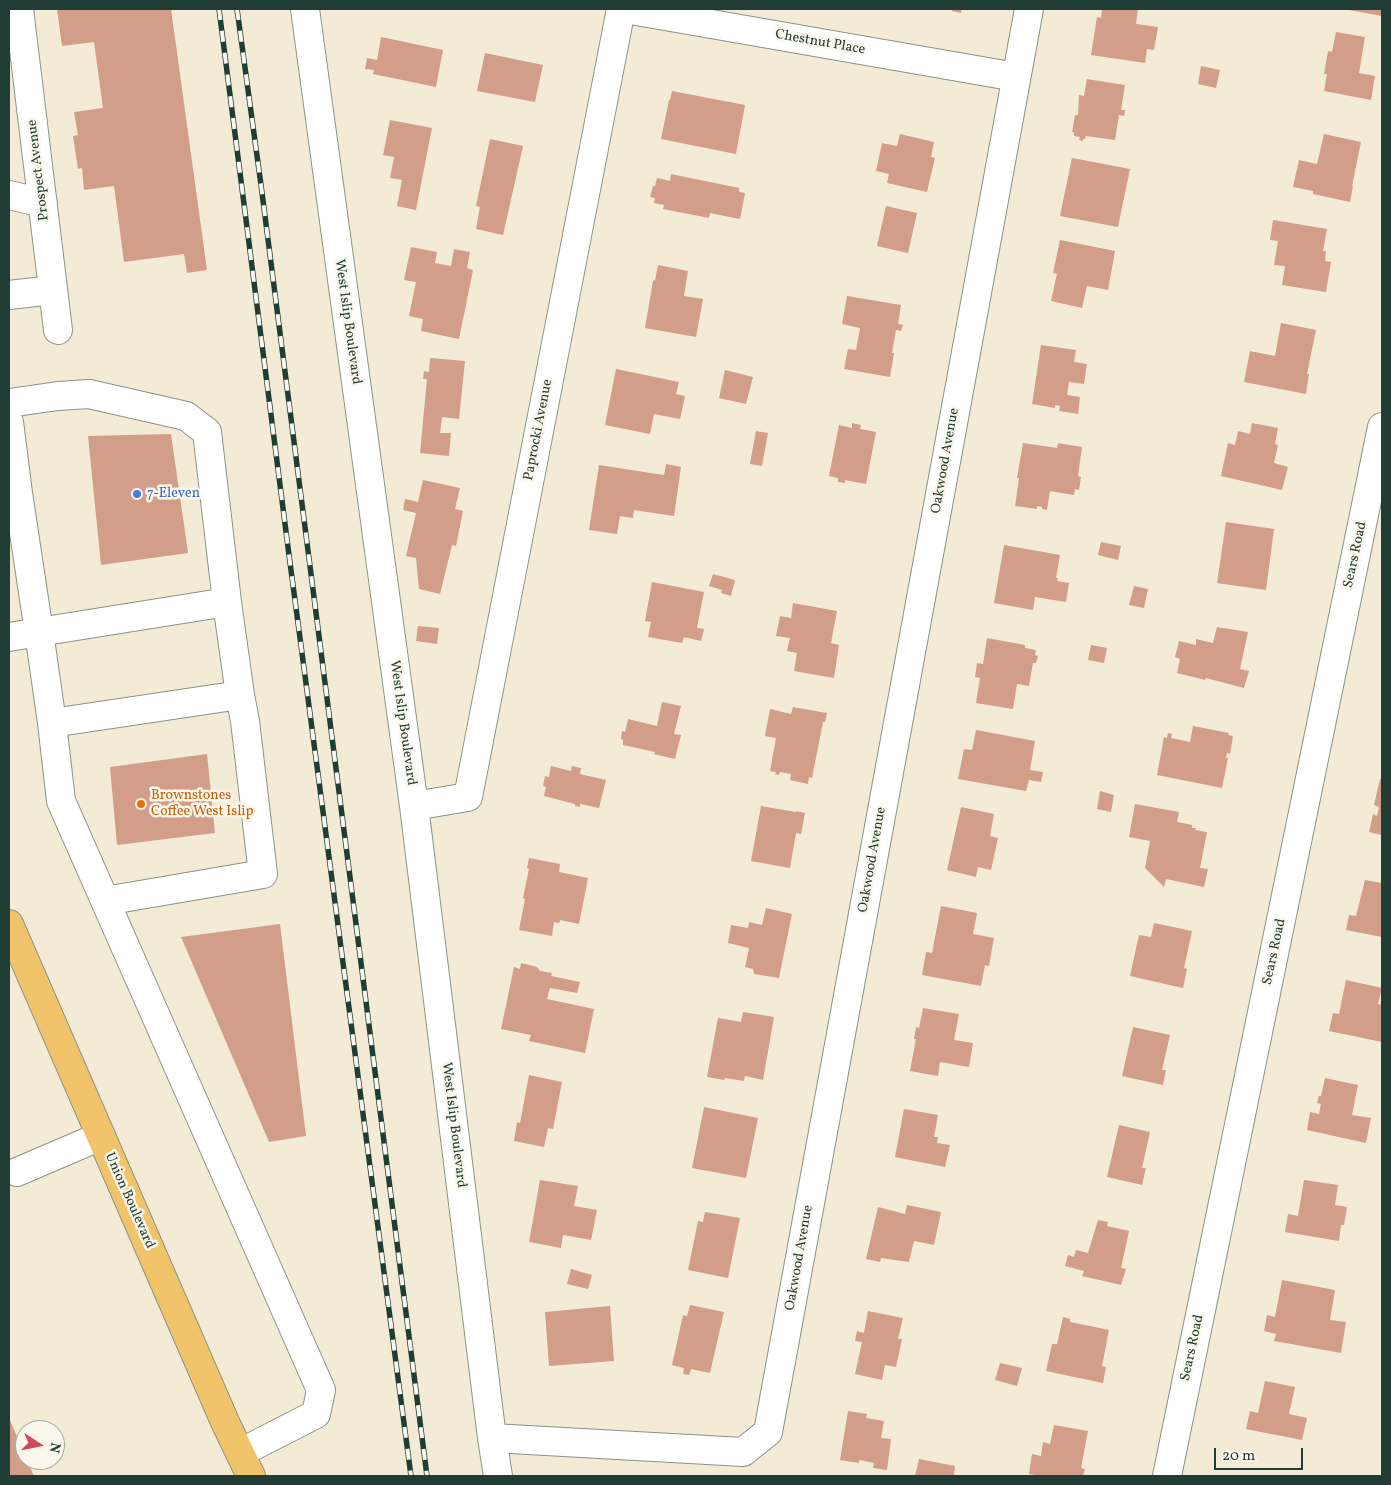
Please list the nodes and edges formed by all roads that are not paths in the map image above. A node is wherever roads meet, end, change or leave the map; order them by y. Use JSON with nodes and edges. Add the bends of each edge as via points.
{"nodes":[{"id":1,"x":19,"y":9,"type":"edge"},
{"id":2,"x":305,"y":9,"type":"edge"},
{"id":3,"x":623,"y":9,"type":"edge"},
{"id":4,"x":1029,"y":9,"type":"edge"},
{"id":5,"x":1016,"y":76,"type":"junction"},
{"id":6,"x":9,"y":195,"type":"edge"},
{"id":7,"x":43,"y":204,"type":"junction"},
{"id":8,"x":52,"y":290,"type":"junction"},
{"id":9,"x":9,"y":295,"type":"edge"},
{"id":10,"x":58,"y":330,"type":"dead end"},
{"id":11,"x":9,"y":403,"type":"edge"},
{"id":12,"x":1382,"y":427,"type":"edge"},
{"id":13,"x":10,"y":438,"type":"edge"},
{"id":14,"x":13,"y":494,"type":"edge"},
{"id":15,"x":227,"y":602,"type":"junction"},
{"id":16,"x":39,"y":632,"type":"junction"},
{"id":17,"x":9,"y":637,"type":"edge"},
{"id":18,"x":240,"y":695,"type":"junction"},
{"id":19,"x":52,"y":723,"type":"junction"},
{"id":20,"x":414,"y":806,"type":"junction"},
{"id":21,"x":105,"y":901,"type":"junction"},
{"id":22,"x":9,"y":924,"type":"edge"},
{"id":23,"x":101,"y":1136,"type":"junction"},
{"id":24,"x":17,"y":1172,"type":"dead end"},
{"id":25,"x":492,"y":1438,"type":"junction"},
{"id":26,"x":246,"y":1465,"type":"edge"},
{"id":27,"x":498,"y":1476,"type":"edge"},
{"id":28,"x":1167,"y":1476,"type":"edge"}],
"edges":[{"from":1,"to":7,"type":"street","name":"Prospect Avenue"},
{"from":2,"to":20,"type":"street","name":"West Islip Boulevard"},
{"from":3,"to":5,"type":"street","name":"Chestnut Place"},
{"from":3,"to":20,"type":"street","name":"Paprocki Avenue","via":[[468,797]]},
{"from":4,"to":5,"type":"street","name":"Oakwood Avenue"},
{"from":5,"to":25,"type":"street","name":"Oakwood Avenue","via":[[768,1432],[743,1452]]},
{"from":6,"to":7,"type":"street"},
{"from":7,"to":8,"type":"street","name":"Prospect Avenue"},
{"from":8,"to":9,"type":"street"},
{"from":8,"to":10,"type":"street","name":"Prospect Avenue"},
{"from":11,"to":15,"type":"street","via":[[89,394],[186,416],[207,432]]},
{"from":12,"to":28,"type":"street","name":"Sears Road"},
{"from":13,"to":14,"type":"street"},
{"from":14,"to":16,"type":"street"},
{"from":15,"to":16,"type":"street"},
{"from":15,"to":18,"type":"street"},
{"from":16,"to":17,"type":"street"},
{"from":16,"to":19,"type":"street"},
{"from":18,"to":19,"type":"street"},
{"from":18,"to":21,"type":"street","via":[[263,874]]},
{"from":19,"to":21,"type":"street","via":[[61,802]]},
{"from":20,"to":25,"type":"street","name":"West Islip Boulevard"},
{"from":21,"to":26,"type":"street","via":[[321,1390],[316,1414]]},
{"from":22,"to":23,"type":"main road","name":"Union Boulevard"},
{"from":23,"to":24,"type":"street"},
{"from":23,"to":26,"type":"main road","name":"Union Boulevard"},
{"from":25,"to":27,"type":"street","name":"West Islip Boulevard"}]}
